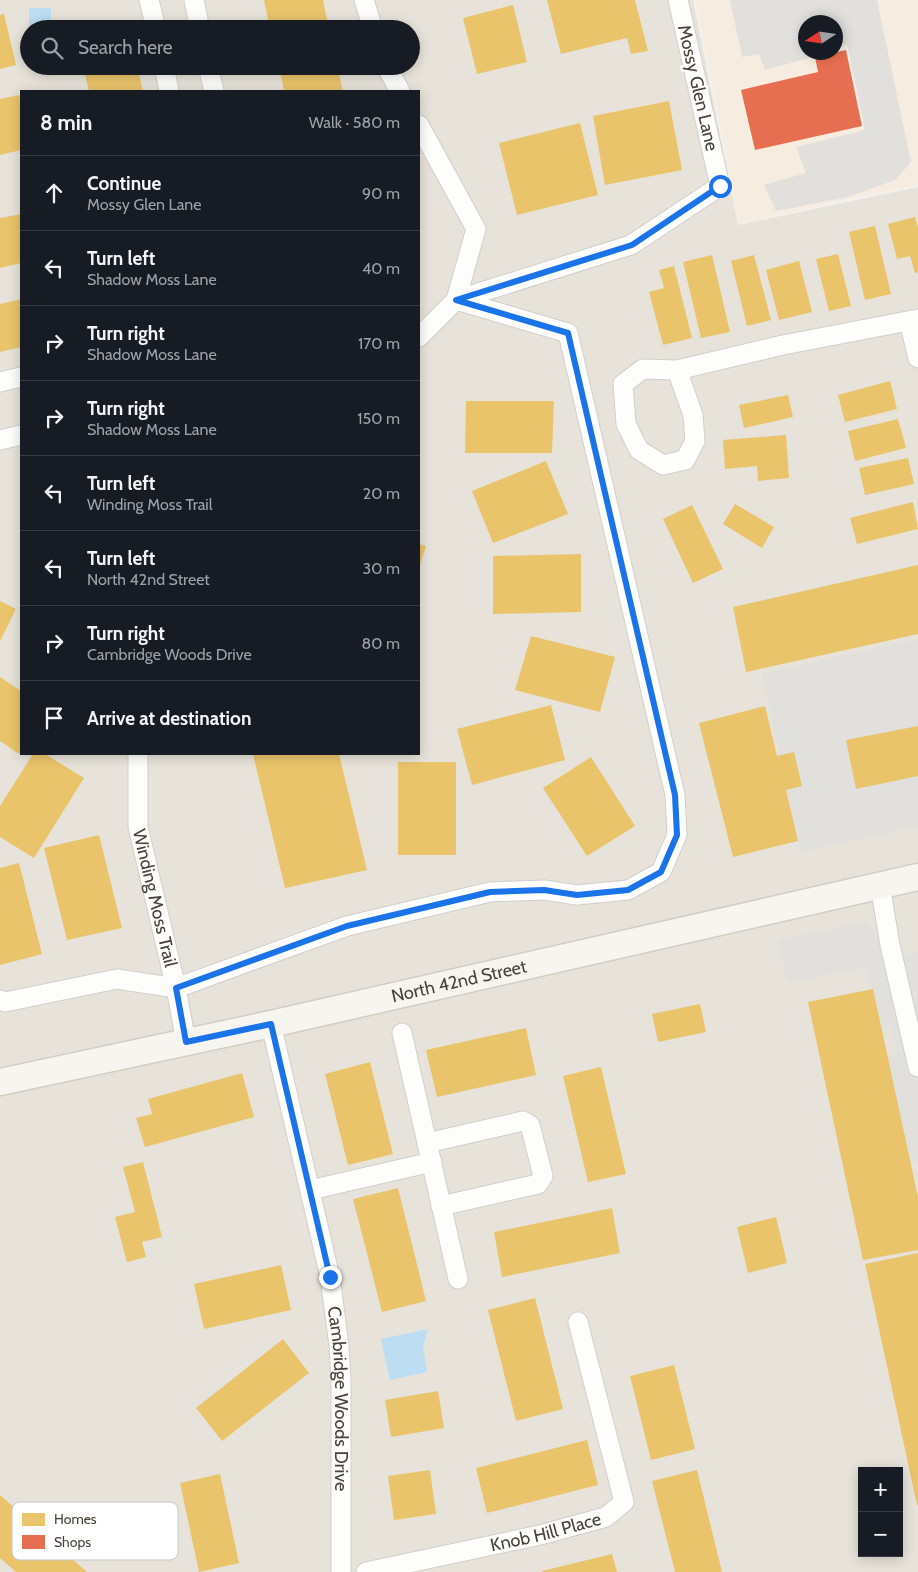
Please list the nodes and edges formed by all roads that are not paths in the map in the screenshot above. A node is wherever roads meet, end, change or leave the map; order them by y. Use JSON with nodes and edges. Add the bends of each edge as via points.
{"nodes":[{"id":1,"x":150,"y":0,"type":"edge"},
{"id":2,"x":194,"y":0,"type":"edge"},
{"id":3,"x":364,"y":0,"type":"edge"},
{"id":4,"x":678,"y":0,"type":"edge"},
{"id":5,"x":154,"y":20,"type":"edge"},
{"id":6,"x":198,"y":20,"type":"edge"},
{"id":7,"x":370,"y":20,"type":"edge"},
{"id":8,"x":166,"y":75,"type":"edge"},
{"id":9,"x":210,"y":75,"type":"edge"},
{"id":10,"x":391,"y":75,"type":"edge"},
{"id":11,"x":169,"y":90,"type":"edge"},
{"id":12,"x":214,"y":90,"type":"edge"},
{"id":13,"x":399,"y":90,"type":"edge"},
{"id":14,"x":420,"y":127,"type":"edge"},
{"id":15,"x":456,"y":300,"type":"junction"},
{"id":16,"x":914,"y":320,"type":"edge"},
{"id":17,"x":420,"y":336,"type":"edge"},
{"id":18,"x":918,"y":358,"type":"edge"},
{"id":19,"x":677,"y":370,"type":"junction"},
{"id":20,"x":20,"y":377,"type":"edge"},
{"id":21,"x":0,"y":382,"type":"edge"},
{"id":22,"x":20,"y":435,"type":"edge"},
{"id":23,"x":0,"y":440,"type":"edge"},
{"id":24,"x":138,"y":755,"type":"edge"},
{"id":25,"x":918,"y":877,"type":"edge"},
{"id":26,"x":880,"y":885,"type":"junction"},
{"id":27,"x":176,"y":988,"type":"junction"},
{"id":28,"x":0,"y":1000,"type":"edge"},
{"id":29,"x":271,"y":1024,"type":"junction"},
{"id":30,"x":402,"y":1032,"type":"dead end"},
{"id":31,"x":186,"y":1042,"type":"junction"},
{"id":32,"x":918,"y":1067,"type":"edge"},
{"id":33,"x":0,"y":1082,"type":"edge"},
{"id":34,"x":427,"y":1143,"type":"junction"},
{"id":35,"x":432,"y":1162,"type":"junction"},
{"id":36,"x":310,"y":1190,"type":"junction"},
{"id":37,"x":442,"y":1206,"type":"junction"},
{"id":38,"x":458,"y":1279,"type":"dead end"},
{"id":39,"x":578,"y":1322,"type":"dead end"},
{"id":40,"x":341,"y":1572,"type":"edge"},
{"id":41,"x":366,"y":1572,"type":"edge"}],
"edges":[{"from":1,"to":5,"type":"street"},
{"from":2,"to":6,"type":"street"},
{"from":3,"to":7,"type":"street"},
{"from":4,"to":15,"type":"street","name":"Mossy Glen Lane","via":[[720,186],[632,245]]},
{"from":8,"to":11,"type":"street"},
{"from":9,"to":12,"type":"street"},
{"from":10,"to":13,"type":"street"},
{"from":14,"to":15,"type":"street","via":[[476,228]]},
{"from":15,"to":17,"type":"street"},
{"from":15,"to":27,"type":"street","via":[[568,333],[675,795],[677,835],[661,872],[628,890],[577,895],[544,890],[490,892],[347,926]]},
{"from":16,"to":18,"type":"street"},
{"from":16,"to":19,"type":"street","via":[[783,345]]},
{"from":19,"to":19,"type":"street","via":[[693,416],[695,441],[685,460],[663,465],[639,450],[626,424],[623,384],[643,369]]},
{"from":20,"to":21,"type":"street"},
{"from":22,"to":23,"type":"street"},
{"from":24,"to":27,"type":"street","name":"Winding Moss Trail","via":[[138,827]]},
{"from":25,"to":26,"type":"street","name":"North 42nd Street"},
{"from":26,"to":29,"type":"street","name":"North 42nd Street"},
{"from":26,"to":32,"type":"street"},
{"from":27,"to":28,"type":"street","via":[[116,979],[5,1002]]},
{"from":27,"to":31,"type":"street","name":"Winding Moss Trail"},
{"from":29,"to":31,"type":"street","name":"North 42nd Street"},
{"from":29,"to":36,"type":"street","name":"Cambridge Woods Drive"},
{"from":30,"to":34,"type":"street"},
{"from":31,"to":33,"type":"street","name":"North 42nd Street"},
{"from":34,"to":35,"type":"street"},
{"from":34,"to":37,"type":"street","via":[[522,1121],[530,1125],[543,1176],[538,1184]]},
{"from":35,"to":36,"type":"street"},
{"from":35,"to":37,"type":"street"},
{"from":36,"to":40,"type":"street","name":"Cambridge Woods Drive","via":[[330,1277],[342,1381]]},
{"from":37,"to":38,"type":"street"},
{"from":39,"to":41,"type":"street","name":"Knob Hill Place","via":[[624,1502],[606,1517],[540,1535]]}]}
